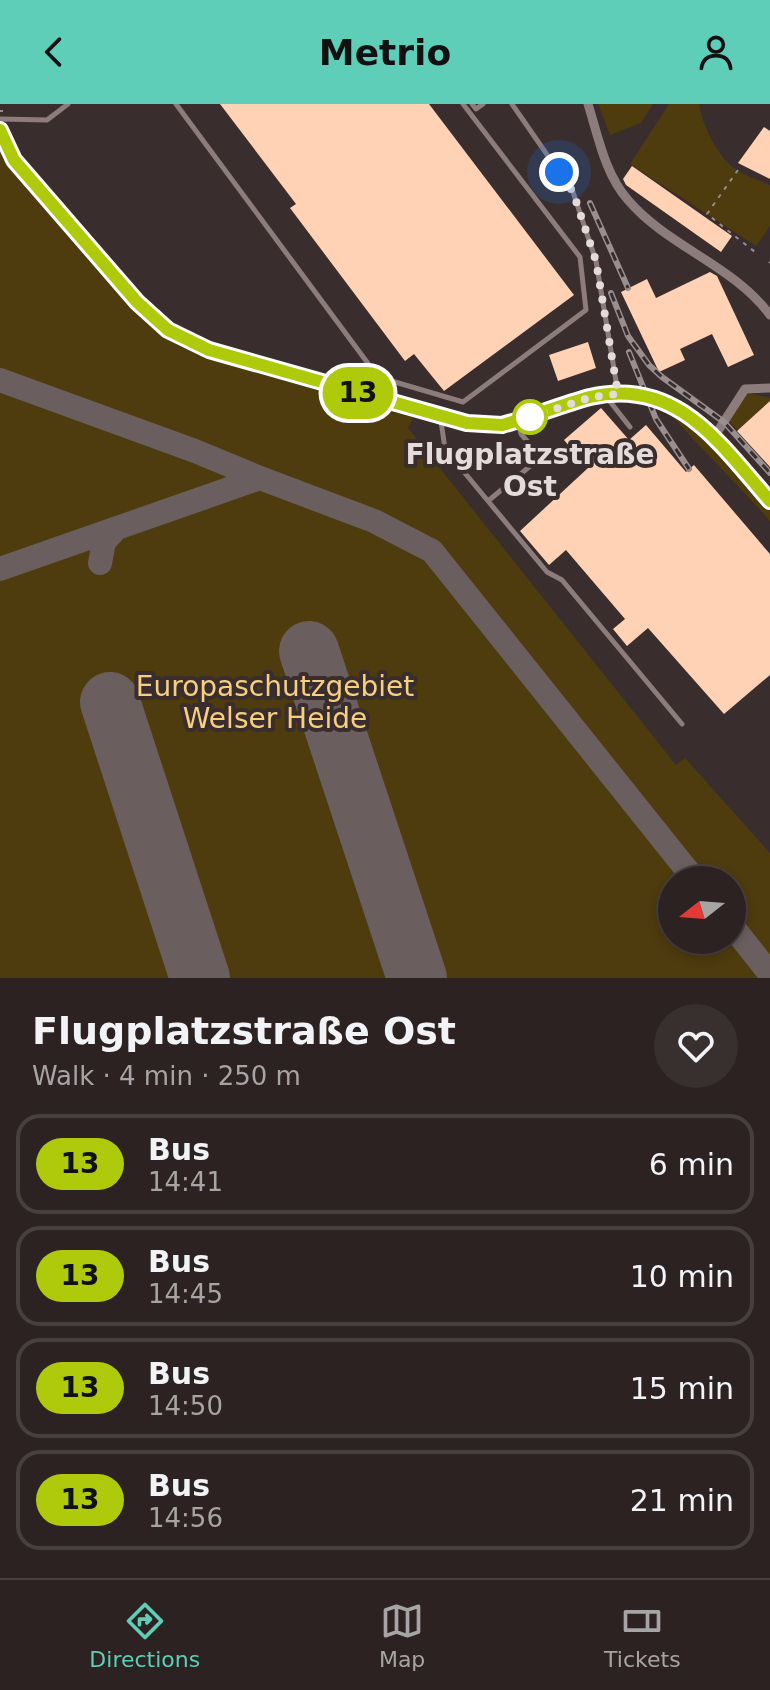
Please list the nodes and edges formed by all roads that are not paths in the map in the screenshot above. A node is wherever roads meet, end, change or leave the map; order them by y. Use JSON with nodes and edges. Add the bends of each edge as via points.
{"nodes":[{"id":1,"x":68,"y":104,"type":"edge"},
{"id":2,"x":176,"y":104,"type":"edge"},
{"id":3,"x":463,"y":104,"type":"edge"},
{"id":4,"x":472,"y":104,"type":"edge"},
{"id":5,"x":483,"y":104,"type":"edge"},
{"id":6,"x":512,"y":104,"type":"edge"},
{"id":7,"x":588,"y":104,"type":"edge"},
{"id":8,"x":0,"y":119,"type":"edge"},
{"id":9,"x":0,"y":130,"type":"edge"},
{"id":10,"x":769,"y":311,"type":"edge"},
{"id":11,"x":770,"y":388,"type":"edge"},
{"id":12,"x":611,"y":394,"type":"junction"},
{"id":13,"x":440,"y":416,"type":"junction"},
{"id":14,"x":518,"y":421,"type":"junction"},
{"id":15,"x":630,"y":427,"type":"dead end"},
{"id":16,"x":714,"y":437,"type":"junction"},
{"id":17,"x":488,"y":501,"type":"junction"},
{"id":18,"x":770,"y":501,"type":"edge"},
{"id":19,"x":682,"y":724,"type":"dead end"}],
"edges":[{"from":1,"to":8,"type":"lane","via":[[47,120]]},
{"from":2,"to":3,"type":"lane","via":[[378,377],[463,402],[586,310],[580,257]]},
{"from":4,"to":5,"type":"lane","via":[[476,109]]},
{"from":6,"to":12,"type":"lane","via":[[573,192],[596,261]]},
{"from":7,"to":10,"type":"street","via":[[612,175],[627,199]]},
{"from":9,"to":13,"type":"street","via":[[21,168],[137,302],[168,330],[209,350]]},
{"from":11,"to":16,"type":"street","via":[[745,389]]},
{"from":12,"to":14,"type":"street"},
{"from":12,"to":15,"type":"lane"},
{"from":12,"to":16,"type":"street","via":[[652,397],[673,405]]},
{"from":13,"to":14,"type":"street","via":[[487,426]]},
{"from":13,"to":17,"type":"lane","via":[[445,449]]},
{"from":14,"to":17,"type":"lane","via":[[521,434],[541,457]]},
{"from":16,"to":18,"type":"street"},
{"from":17,"to":19,"type":"lane"}]}
